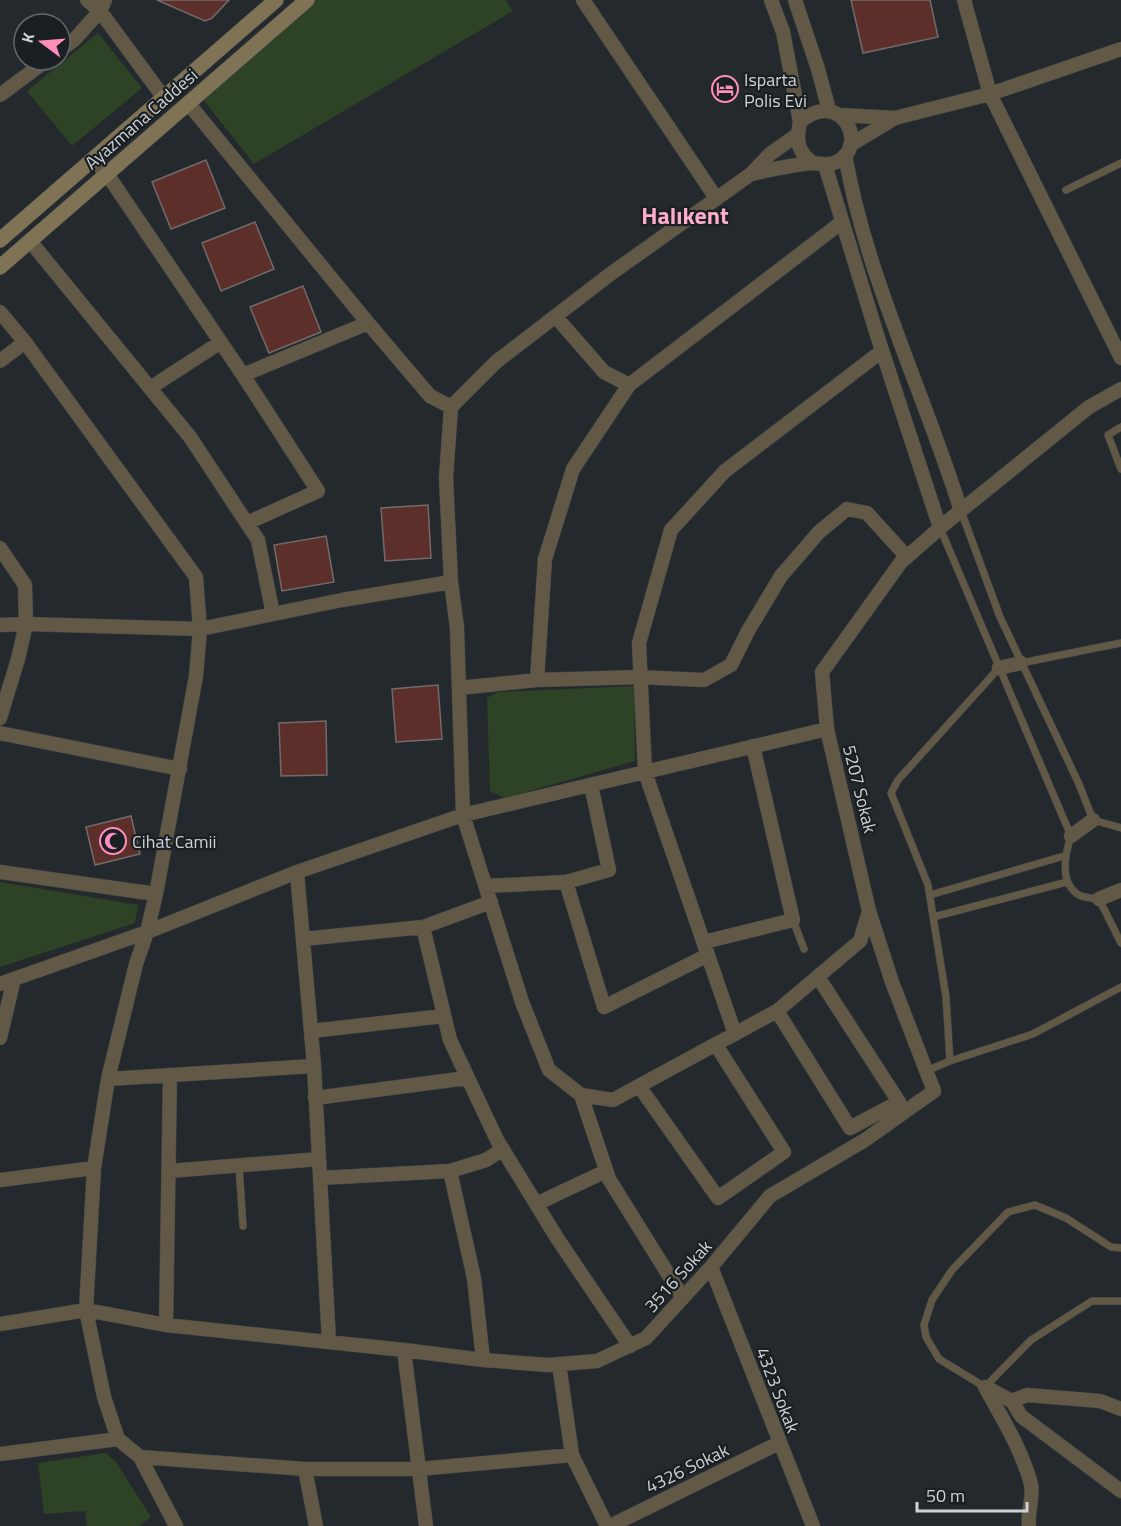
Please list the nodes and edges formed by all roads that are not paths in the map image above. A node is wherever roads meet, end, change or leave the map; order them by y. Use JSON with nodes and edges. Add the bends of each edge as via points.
{"nodes":[{"id":1,"x":87,"y":0,"type":"edge"},
{"id":2,"x":276,"y":0,"type":"edge"},
{"id":3,"x":307,"y":0,"type":"edge"},
{"id":4,"x":583,"y":0,"type":"edge"},
{"id":5,"x":771,"y":0,"type":"edge"},
{"id":6,"x":795,"y":0,"type":"edge"},
{"id":7,"x":964,"y":0,"type":"edge"},
{"id":8,"x":102,"y":5,"type":"edge"},
{"id":9,"x":72,"y":41,"type":"edge"},
{"id":10,"x":1121,"y":49,"type":"edge"},
{"id":11,"x":196,"y":70,"type":"junction"},
{"id":12,"x":31,"y":72,"type":"edge"},
{"id":13,"x":209,"y":85,"type":"junction"},
{"id":14,"x":990,"y":94,"type":"junction"},
{"id":15,"x":0,"y":95,"type":"edge"},
{"id":16,"x":164,"y":98,"type":"junction"},
{"id":17,"x":188,"y":103,"type":"junction"},
{"id":18,"x":835,"y":113,"type":"junction"},
{"id":19,"x":895,"y":118,"type":"junction"},
{"id":20,"x":799,"y":128,"type":"junction"},
{"id":21,"x":848,"y":150,"type":"junction"},
{"id":22,"x":93,"y":159,"type":"junction"},
{"id":23,"x":1121,"y":163,"type":"edge"},
{"id":24,"x":819,"y":164,"type":"junction"},
{"id":25,"x":107,"y":174,"type":"junction"},
{"id":26,"x":751,"y":174,"type":"junction"},
{"id":27,"x":1066,"y":190,"type":"dead end"},
{"id":28,"x":716,"y":198,"type":"junction"},
{"id":29,"x":842,"y":222,"type":"junction"},
{"id":30,"x":0,"y":240,"type":"edge"},
{"id":31,"x":30,"y":241,"type":"junction"},
{"id":32,"x":0,"y":267,"type":"edge"},
{"id":33,"x":0,"y":312,"type":"edge"},
{"id":34,"x":556,"y":316,"type":"junction"},
{"id":35,"x":368,"y":323,"type":"junction"},
{"id":36,"x":25,"y":342,"type":"junction"},
{"id":37,"x":220,"y":342,"type":"junction"},
{"id":38,"x":882,"y":351,"type":"junction"},
{"id":39,"x":1121,"y":358,"type":"edge"},
{"id":40,"x":0,"y":361,"type":"edge"},
{"id":41,"x":243,"y":375,"type":"junction"},
{"id":42,"x":629,"y":385,"type":"junction"},
{"id":43,"x":150,"y":388,"type":"junction"},
{"id":44,"x":1121,"y":389,"type":"edge"},
{"id":45,"x":450,"y":407,"type":"junction"},
{"id":46,"x":1121,"y":427,"type":"edge"},
{"id":47,"x":1121,"y":469,"type":"edge"},
{"id":48,"x":961,"y":511,"type":"junction"},
{"id":49,"x":247,"y":523,"type":"junction"},
{"id":50,"x":940,"y":528,"type":"junction"},
{"id":51,"x":0,"y":548,"type":"edge"},
{"id":52,"x":908,"y":557,"type":"junction"},
{"id":53,"x":452,"y":582,"type":"junction"},
{"id":54,"x":273,"y":614,"type":"junction"},
{"id":55,"x":26,"y":624,"type":"junction"},
{"id":56,"x":0,"y":625,"type":"edge"},
{"id":57,"x":200,"y":629,"type":"junction"},
{"id":58,"x":1121,"y":643,"type":"edge"},
{"id":59,"x":1021,"y":663,"type":"junction"},
{"id":60,"x":999,"y":668,"type":"junction"},
{"id":61,"x":639,"y":676,"type":"junction"},
{"id":62,"x":537,"y":680,"type":"junction"},
{"id":63,"x":459,"y":688,"type":"junction"},
{"id":64,"x":0,"y":718,"type":"edge"},
{"id":65,"x":827,"y":729,"type":"junction"},
{"id":66,"x":0,"y":733,"type":"edge"},
{"id":67,"x":753,"y":746,"type":"junction"},
{"id":68,"x":180,"y":769,"type":"junction"},
{"id":69,"x":645,"y":772,"type":"junction"},
{"id":70,"x":591,"y":785,"type":"junction"},
{"id":71,"x":463,"y":815,"type":"junction"},
{"id":72,"x":1093,"y":820,"type":"junction"},
{"id":73,"x":1121,"y":828,"type":"edge"},
{"id":74,"x":1071,"y":836,"type":"junction"},
{"id":75,"x":1064,"y":856,"type":"junction"},
{"id":76,"x":0,"y":872,"type":"edge"},
{"id":77,"x":297,"y":872,"type":"junction"},
{"id":78,"x":566,"y":882,"type":"junction"},
{"id":79,"x":1067,"y":882,"type":"junction"},
{"id":80,"x":486,"y":886,"type":"junction"},
{"id":81,"x":1121,"y":890,"type":"edge"},
{"id":82,"x":156,"y":894,"type":"junction"},
{"id":83,"x":930,"y":895,"type":"junction"},
{"id":84,"x":1099,"y":899,"type":"junction"},
{"id":85,"x":491,"y":903,"type":"junction"},
{"id":86,"x":869,"y":911,"type":"junction"},
{"id":87,"x":933,"y":917,"type":"junction"},
{"id":88,"x":793,"y":920,"type":"junction"},
{"id":89,"x":423,"y":927,"type":"junction"},
{"id":90,"x":147,"y":932,"type":"junction"},
{"id":91,"x":303,"y":939,"type":"junction"},
{"id":92,"x":1121,"y":943,"type":"edge"},
{"id":93,"x":706,"y":949,"type":"junction"},
{"id":94,"x":804,"y":949,"type":"dead end"},
{"id":95,"x":818,"y":977,"type":"junction"},
{"id":96,"x":14,"y":979,"type":"junction"},
{"id":97,"x":0,"y":984,"type":"edge"},
{"id":98,"x":1121,"y":987,"type":"edge"},
{"id":99,"x":777,"y":1011,"type":"junction"},
{"id":100,"x":444,"y":1016,"type":"junction"},
{"id":101,"x":310,"y":1031,"type":"junction"},
{"id":102,"x":735,"y":1034,"type":"junction"},
{"id":103,"x":0,"y":1038,"type":"edge"},
{"id":104,"x":716,"y":1045,"type":"junction"},
{"id":105,"x":950,"y":1061,"type":"junction"},
{"id":106,"x":314,"y":1066,"type":"junction"},
{"id":107,"x":926,"y":1071,"type":"junction"},
{"id":108,"x":170,"y":1075,"type":"junction"},
{"id":109,"x":467,"y":1078,"type":"junction"},
{"id":110,"x":108,"y":1079,"type":"junction"},
{"id":111,"x":639,"y":1086,"type":"junction"},
{"id":112,"x":934,"y":1090,"type":"joint"},
{"id":113,"x":581,"y":1095,"type":"junction"},
{"id":114,"x":315,"y":1098,"type":"junction"},
{"id":115,"x":503,"y":1149,"type":"junction"},
{"id":116,"x":319,"y":1159,"type":"junction"},
{"id":117,"x":239,"y":1166,"type":"junction"},
{"id":118,"x":94,"y":1168,"type":"junction"},
{"id":119,"x":169,"y":1171,"type":"junction"},
{"id":120,"x":450,"y":1171,"type":"junction"},
{"id":121,"x":606,"y":1171,"type":"junction"},
{"id":122,"x":320,"y":1178,"type":"junction"},
{"id":123,"x":0,"y":1180,"type":"edge"},
{"id":124,"x":536,"y":1204,"type":"junction"},
{"id":125,"x":243,"y":1226,"type":"dead end"},
{"id":126,"x":1121,"y":1248,"type":"edge"},
{"id":127,"x":711,"y":1267,"type":"junction"},
{"id":128,"x":683,"y":1298,"type":"junction"},
{"id":129,"x":1121,"y":1301,"type":"edge"},
{"id":130,"x":86,"y":1310,"type":"junction"},
{"id":131,"x":0,"y":1324,"type":"edge"},
{"id":132,"x":166,"y":1325,"type":"junction"},
{"id":133,"x":329,"y":1342,"type":"junction"},
{"id":134,"x":630,"y":1346,"type":"junction"},
{"id":135,"x":404,"y":1350,"type":"junction"},
{"id":136,"x":483,"y":1360,"type":"junction"},
{"id":137,"x":559,"y":1364,"type":"junction"},
{"id":138,"x":985,"y":1388,"type":"junction"},
{"id":139,"x":1012,"y":1401,"type":"junction"},
{"id":140,"x":1121,"y":1409,"type":"edge"},
{"id":141,"x":118,"y":1439,"type":"junction"},
{"id":142,"x":779,"y":1443,"type":"junction"},
{"id":143,"x":0,"y":1454,"type":"edge"},
{"id":144,"x":572,"y":1455,"type":"junction"},
{"id":145,"x":140,"y":1457,"type":"junction"},
{"id":146,"x":305,"y":1469,"type":"junction"},
{"id":147,"x":419,"y":1469,"type":"junction"},
{"id":148,"x":1121,"y":1491,"type":"edge"},
{"id":149,"x":169,"y":1523,"type":"edge"},
{"id":150,"x":316,"y":1526,"type":"edge"},
{"id":151,"x":426,"y":1526,"type":"edge"},
{"id":152,"x":609,"y":1526,"type":"edge"},
{"id":153,"x":813,"y":1526,"type":"edge"},
{"id":154,"x":1029,"y":1526,"type":"edge"}],
"edges":[{"from":1,"to":8,"type":"street"},
{"from":2,"to":11,"type":"main road","name":"Ayazmana Caddesi"},
{"from":3,"to":13,"type":"main road","name":"Ayazmana Caddesi"},
{"from":4,"to":28,"type":"street"},
{"from":5,"to":20,"type":"street","via":[[783,32]]},
{"from":6,"to":18,"type":"street"},
{"from":7,"to":14,"type":"street"},
{"from":8,"to":9,"type":"street"},
{"from":8,"to":16,"type":"street"},
{"from":10,"to":14,"type":"street"},
{"from":11,"to":13,"type":"main road"},
{"from":11,"to":16,"type":"main road","name":"Ayazmana Caddesi"},
{"from":12,"to":15,"type":"street"},
{"from":13,"to":17,"type":"main road","name":"Ayazmana Caddesi"},
{"from":14,"to":19,"type":"street"},
{"from":14,"to":39,"type":"street"},
{"from":16,"to":22,"type":"main road","name":"Ayazmana Caddesi"},
{"from":17,"to":25,"type":"main road","name":"Ayazmana Caddesi"},
{"from":17,"to":35,"type":"street"},
{"from":18,"to":19,"type":"street"},
{"from":18,"to":20,"type":"street","via":[[818,111]]},
{"from":18,"to":21,"type":"street","via":[[848,123]]},
{"from":19,"to":21,"type":"street"},
{"from":20,"to":24,"type":"street","via":[[798,146],[804,156]]},
{"from":20,"to":26,"type":"street"},
{"from":21,"to":24,"type":"street","via":[[836,162]]},
{"from":21,"to":48,"type":"street","via":[[856,211]]},
{"from":22,"to":25,"type":"street"},
{"from":22,"to":30,"type":"main road","name":"Ayazmana Caddesi"},
{"from":23,"to":27,"type":"lane"},
{"from":24,"to":26,"type":"street"},
{"from":24,"to":29,"type":"street"},
{"from":25,"to":31,"type":"main road","name":"Ayazmana Caddesi"},
{"from":25,"to":37,"type":"street"},
{"from":26,"to":28,"type":"street"},
{"from":28,"to":34,"type":"street"},
{"from":29,"to":38,"type":"street"},
{"from":29,"to":42,"type":"street"},
{"from":31,"to":32,"type":"main road","name":"Ayazmana Caddesi"},
{"from":31,"to":43,"type":"street"},
{"from":33,"to":36,"type":"street"},
{"from":34,"to":42,"type":"street","via":[[604,372]]},
{"from":34,"to":45,"type":"street","via":[[496,362]]},
{"from":35,"to":41,"type":"street"},
{"from":35,"to":45,"type":"street","via":[[430,396]]},
{"from":36,"to":40,"type":"street"},
{"from":36,"to":57,"type":"street","via":[[196,577]]},
{"from":37,"to":41,"type":"street"},
{"from":37,"to":43,"type":"street"},
{"from":38,"to":50,"type":"street"},
{"from":38,"to":61,"type":"street","via":[[724,471],[671,530],[639,643]]},
{"from":41,"to":49,"type":"street","via":[[318,491]]},
{"from":42,"to":62,"type":"street","via":[[573,469],[545,559]]},
{"from":43,"to":49,"type":"street","via":[[190,437]]},
{"from":44,"to":48,"type":"street","via":[[1089,407]]},
{"from":45,"to":53,"type":"street","via":[[446,478]]},
{"from":46,"to":47,"type":"lane","via":[[1108,435]]},
{"from":48,"to":50,"type":"street","name":"5207 Sokak"},
{"from":48,"to":59,"type":"lane"},
{"from":49,"to":54,"type":"street","via":[[258,540]]},
{"from":50,"to":52,"type":"street","name":"5207 Sokak"},
{"from":50,"to":60,"type":"lane"},
{"from":51,"to":55,"type":"street","via":[[25,585]]},
{"from":52,"to":61,"type":"street","via":[[867,513],[846,509],[819,532],[781,576],[731,665],[704,680]]},
{"from":52,"to":65,"type":"street","name":"5207 Sokak","via":[[822,672]]},
{"from":53,"to":54,"type":"street"},
{"from":53,"to":63,"type":"street"},
{"from":54,"to":57,"type":"street"},
{"from":55,"to":56,"type":"street"},
{"from":55,"to":57,"type":"street"},
{"from":55,"to":64,"type":"street"},
{"from":57,"to":68,"type":"street"},
{"from":58,"to":59,"type":"lane"},
{"from":59,"to":60,"type":"street"},
{"from":59,"to":72,"type":"lane"},
{"from":60,"to":74,"type":"lane"},
{"from":60,"to":83,"type":"lane","via":[[898,780],[891,793]]},
{"from":61,"to":62,"type":"street"},
{"from":61,"to":69,"type":"street"},
{"from":62,"to":63,"type":"street"},
{"from":63,"to":71,"type":"street"},
{"from":65,"to":67,"type":"street"},
{"from":65,"to":86,"type":"street","name":"5207 Sokak"},
{"from":66,"to":68,"type":"street"},
{"from":67,"to":69,"type":"street"},
{"from":67,"to":88,"type":"street"},
{"from":68,"to":82,"type":"street"},
{"from":69,"to":70,"type":"street"},
{"from":69,"to":93,"type":"street"},
{"from":70,"to":71,"type":"street"},
{"from":70,"to":78,"type":"street","via":[[609,870]]},
{"from":71,"to":77,"type":"street"},
{"from":71,"to":80,"type":"street"},
{"from":72,"to":73,"type":"lane"},
{"from":72,"to":74,"type":"street"},
{"from":74,"to":75,"type":"lane"},
{"from":75,"to":79,"type":"lane"},
{"from":75,"to":83,"type":"lane"},
{"from":76,"to":82,"type":"street"},
{"from":77,"to":90,"type":"street"},
{"from":77,"to":91,"type":"street"},
{"from":78,"to":80,"type":"street"},
{"from":78,"to":93,"type":"street","via":[[604,1007]]},
{"from":79,"to":84,"type":"lane","via":[[1079,895]]},
{"from":79,"to":87,"type":"lane"},
{"from":80,"to":85,"type":"street"},
{"from":81,"to":84,"type":"street"},
{"from":82,"to":90,"type":"street"},
{"from":83,"to":87,"type":"lane"},
{"from":84,"to":92,"type":"lane"},
{"from":85,"to":89,"type":"street"},
{"from":85,"to":113,"type":"street","via":[[522,1002],[549,1070]]},
{"from":86,"to":95,"type":"street","via":[[860,941]]},
{"from":86,"to":107,"type":"street","name":"5207 Sokak"},
{"from":87,"to":105,"type":"lane","via":[[946,997]]},
{"from":88,"to":93,"type":"street"},
{"from":88,"to":94,"type":"lane"},
{"from":89,"to":91,"type":"street"},
{"from":89,"to":100,"type":"street"},
{"from":90,"to":96,"type":"street"},
{"from":90,"to":110,"type":"street"},
{"from":91,"to":101,"type":"street"},
{"from":93,"to":102,"type":"street"},
{"from":95,"to":99,"type":"street"},
{"from":95,"to":99,"type":"street","via":[[899,1102],[850,1128]]},
{"from":96,"to":97,"type":"street"},
{"from":96,"to":103,"type":"street"},
{"from":98,"to":105,"type":"lane","via":[[1033,1034]]},
{"from":99,"to":102,"type":"street"},
{"from":100,"to":101,"type":"street"},
{"from":100,"to":109,"type":"street"},
{"from":101,"to":106,"type":"street"},
{"from":102,"to":104,"type":"street"},
{"from":104,"to":111,"type":"street"},
{"from":104,"to":111,"type":"street","via":[[784,1152],[718,1198]]},
{"from":105,"to":107,"type":"lane"},
{"from":106,"to":108,"type":"street"},
{"from":106,"to":114,"type":"street"},
{"from":107,"to":112,"type":"street","name":"5207 Sokak"},
{"from":108,"to":110,"type":"street"},
{"from":108,"to":119,"type":"street"},
{"from":109,"to":114,"type":"street"},
{"from":109,"to":115,"type":"street"},
{"from":110,"to":118,"type":"street"},
{"from":111,"to":113,"type":"street","via":[[613,1100]]},
{"from":112,"to":127,"type":"street","name":"3516 Sokak","via":[[865,1140],[770,1197]]},
{"from":113,"to":121,"type":"street"},
{"from":114,"to":116,"type":"street"},
{"from":115,"to":120,"type":"street","via":[[486,1160]]},
{"from":115,"to":124,"type":"street"},
{"from":116,"to":117,"type":"street"},
{"from":116,"to":122,"type":"street"},
{"from":117,"to":119,"type":"street"},
{"from":117,"to":125,"type":"lane"},
{"from":118,"to":123,"type":"street"},
{"from":118,"to":130,"type":"street"},
{"from":119,"to":132,"type":"street"},
{"from":120,"to":122,"type":"street"},
{"from":120,"to":136,"type":"street","via":[[474,1278]]},
{"from":121,"to":124,"type":"street"},
{"from":121,"to":128,"type":"street"},
{"from":122,"to":133,"type":"street"},
{"from":124,"to":134,"type":"street"},
{"from":126,"to":138,"type":"lane","via":[[1111,1247],[1066,1218],[1035,1205],[1008,1212],[952,1270],[932,1300],[924,1325],[926,1337],[939,1359]]},
{"from":127,"to":128,"type":"street","name":"3516 Sokak"},
{"from":127,"to":142,"type":"street","name":"4323 Sokak"},
{"from":128,"to":134,"type":"street","name":"3516 Sokak","via":[[646,1338]]},
{"from":129,"to":138,"type":"lane","via":[[1092,1301],[1030,1340]]},
{"from":130,"to":131,"type":"street","name":"3516 Sokak"},
{"from":130,"to":132,"type":"street","name":"3516 Sokak"},
{"from":130,"to":141,"type":"street","via":[[104,1397]]},
{"from":132,"to":133,"type":"street","name":"3516 Sokak"},
{"from":133,"to":135,"type":"street","name":"3516 Sokak"},
{"from":134,"to":137,"type":"street","name":"3516 Sokak","via":[[597,1361]]},
{"from":135,"to":136,"type":"street","name":"3516 Sokak"},
{"from":135,"to":147,"type":"street"},
{"from":136,"to":137,"type":"street","name":"3516 Sokak"},
{"from":137,"to":144,"type":"street"},
{"from":138,"to":139,"type":"street"},
{"from":138,"to":154,"type":"street","via":[[1010,1431],[1032,1486]]},
{"from":139,"to":140,"type":"street","via":[[1027,1395],[1100,1401]]},
{"from":139,"to":148,"type":"street","via":[[1021,1416]]},
{"from":141,"to":143,"type":"street"},
{"from":141,"to":145,"type":"street"},
{"from":142,"to":152,"type":"street","name":"4326 Sokak"},
{"from":142,"to":153,"type":"street","name":"4323 Sokak"},
{"from":144,"to":147,"type":"street"},
{"from":144,"to":152,"type":"street"},
{"from":145,"to":146,"type":"street"},
{"from":145,"to":149,"type":"street"},
{"from":146,"to":147,"type":"street"},
{"from":146,"to":150,"type":"street"},
{"from":147,"to":151,"type":"street"}]}
